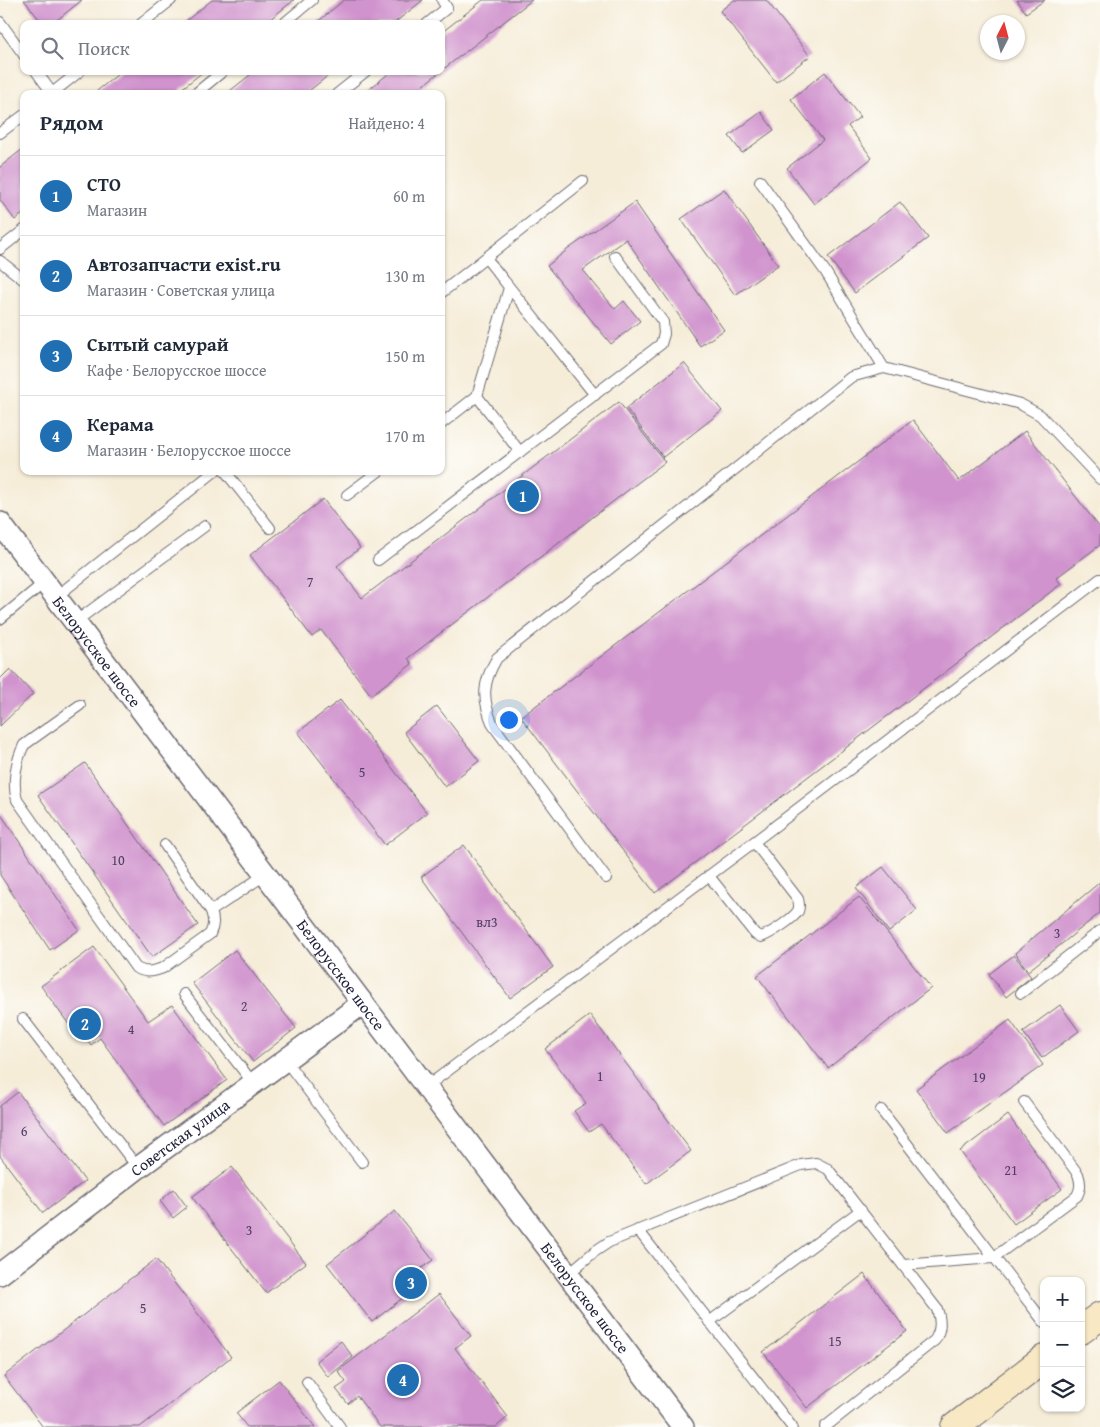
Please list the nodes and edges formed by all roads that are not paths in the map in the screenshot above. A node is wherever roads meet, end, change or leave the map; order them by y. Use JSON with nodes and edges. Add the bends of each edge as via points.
{"nodes":[{"id":1,"x":171,"y":0,"type":"edge"},
{"id":2,"x":312,"y":0,"type":"edge"},
{"id":3,"x":442,"y":0,"type":"edge"},
{"id":4,"x":145,"y":20,"type":"edge"},
{"id":5,"x":287,"y":20,"type":"edge"},
{"id":6,"x":432,"y":20,"type":"edge"},
{"id":7,"x":0,"y":22,"type":"edge"},
{"id":8,"x":20,"y":50,"type":"edge"},
{"id":9,"x":39,"y":75,"type":"edge"},
{"id":10,"x":75,"y":75,"type":"edge"},
{"id":11,"x":218,"y":75,"type":"edge"},
{"id":12,"x":361,"y":75,"type":"edge"},
{"id":13,"x":49,"y":90,"type":"edge"},
{"id":14,"x":55,"y":90,"type":"edge"},
{"id":15,"x":200,"y":90,"type":"edge"},
{"id":16,"x":342,"y":90,"type":"edge"},
{"id":17,"x":20,"y":118,"type":"edge"},
{"id":18,"x":0,"y":133,"type":"edge"},
{"id":19,"x":583,"y":181,"type":"dead end"},
{"id":20,"x":760,"y":181,"type":"dead end"},
{"id":21,"x":20,"y":233,"type":"edge"},
{"id":22,"x":0,"y":249,"type":"edge"},
{"id":23,"x":615,"y":256,"type":"dead end"},
{"id":24,"x":486,"y":258,"type":"junction"},
{"id":25,"x":0,"y":261,"type":"edge"},
{"id":26,"x":20,"y":277,"type":"edge"},
{"id":27,"x":510,"y":288,"type":"junction"},
{"id":28,"x":445,"y":290,"type":"edge"},
{"id":29,"x":884,"y":368,"type":"junction"},
{"id":30,"x":595,"y":395,"type":"junction"},
{"id":31,"x":477,"y":396,"type":"junction"},
{"id":32,"x":445,"y":421,"type":"edge"},
{"id":33,"x":520,"y":452,"type":"junction"},
{"id":34,"x":209,"y":475,"type":"edge"},
{"id":35,"x":228,"y":475,"type":"edge"},
{"id":36,"x":373,"y":475,"type":"edge"},
{"id":37,"x":1100,"y":479,"type":"edge"},
{"id":38,"x":347,"y":495,"type":"dead end"},
{"id":39,"x":0,"y":522,"type":"edge"},
{"id":40,"x":205,"y":526,"type":"dead end"},
{"id":41,"x":270,"y":528,"type":"dead end"},
{"id":42,"x":378,"y":560,"type":"dead end"},
{"id":43,"x":1100,"y":579,"type":"edge"},
{"id":44,"x":51,"y":589,"type":"junction"},
{"id":45,"x":0,"y":619,"type":"edge"},
{"id":46,"x":76,"y":622,"type":"junction"},
{"id":47,"x":80,"y":705,"type":"dead end"},
{"id":48,"x":754,"y":842,"type":"junction"},
{"id":49,"x":165,"y":845,"type":"dead end"},
{"id":50,"x":266,"y":874,"type":"junction"},
{"id":51,"x":709,"y":876,"type":"junction"},
{"id":52,"x":606,"y":878,"type":"dead end"},
{"id":53,"x":211,"y":911,"type":"junction"},
{"id":54,"x":1100,"y":931,"type":"edge"},
{"id":55,"x":1021,"y":993,"type":"dead end"},
{"id":56,"x":184,"y":994,"type":"dead end"},
{"id":57,"x":363,"y":1003,"type":"junction"},
{"id":58,"x":23,"y":1019,"type":"dead end"},
{"id":59,"x":285,"y":1060,"type":"junction"},
{"id":60,"x":253,"y":1083,"type":"junction"},
{"id":61,"x":426,"y":1087,"type":"junction"},
{"id":62,"x":1024,"y":1102,"type":"dead end"},
{"id":63,"x":882,"y":1110,"type":"dead end"},
{"id":64,"x":362,"y":1162,"type":"dead end"},
{"id":65,"x":138,"y":1168,"type":"junction"},
{"id":66,"x":860,"y":1210,"type":"junction"},
{"id":67,"x":638,"y":1230,"type":"junction"},
{"id":68,"x":993,"y":1258,"type":"junction"},
{"id":69,"x":903,"y":1265,"type":"junction"},
{"id":70,"x":0,"y":1274,"type":"edge"},
{"id":71,"x":567,"y":1275,"type":"junction"},
{"id":72,"x":1100,"y":1316,"type":"edge"},
{"id":73,"x":1040,"y":1317,"type":"edge"},
{"id":74,"x":709,"y":1322,"type":"junction"},
{"id":75,"x":1085,"y":1327,"type":"edge"},
{"id":76,"x":1040,"y":1362,"type":"edge"},
{"id":77,"x":307,"y":1382,"type":"dead end"},
{"id":78,"x":340,"y":1427,"type":"edge"},
{"id":79,"x":683,"y":1427,"type":"edge"},
{"id":80,"x":792,"y":1427,"type":"edge"},
{"id":81,"x":825,"y":1427,"type":"edge"},
{"id":82,"x":955,"y":1427,"type":"edge"}],
"edges":[{"from":1,"to":4,"type":"lane"},
{"from":2,"to":5,"type":"lane"},
{"from":3,"to":6,"type":"lane","via":[[447,8]]},
{"from":7,"to":8,"type":"lane"},
{"from":9,"to":13,"type":"lane"},
{"from":10,"to":14,"type":"lane"},
{"from":11,"to":15,"type":"lane"},
{"from":12,"to":16,"type":"lane"},
{"from":17,"to":18,"type":"lane"},
{"from":19,"to":24,"type":"lane"},
{"from":20,"to":29,"type":"lane","via":[[826,271]]},
{"from":21,"to":22,"type":"lane"},
{"from":23,"to":30,"type":"lane","via":[[663,322],[664,334],[661,344]]},
{"from":24,"to":27,"type":"lane"},
{"from":24,"to":28,"type":"lane"},
{"from":25,"to":26,"type":"lane"},
{"from":27,"to":30,"type":"lane"},
{"from":27,"to":31,"type":"lane"},
{"from":29,"to":37,"type":"lane","via":[[1020,404],[1040,414]]},
{"from":29,"to":52,"type":"lane","via":[[851,377],[497,658],[489,671],[485,707],[493,724]]},
{"from":30,"to":33,"type":"lane"},
{"from":31,"to":32,"type":"lane"},
{"from":31,"to":33,"type":"lane"},
{"from":33,"to":42,"type":"lane"},
{"from":34,"to":44,"type":"lane"},
{"from":35,"to":41,"type":"lane"},
{"from":36,"to":38,"type":"lane"},
{"from":39,"to":44,"type":"street","name":"Белорусское шоссе"},
{"from":40,"to":46,"type":"lane"},
{"from":43,"to":48,"type":"lane"},
{"from":44,"to":45,"type":"lane"},
{"from":44,"to":46,"type":"street","name":"Белорусское шоссе"},
{"from":46,"to":50,"type":"street","name":"Белорусское шоссе"},
{"from":47,"to":53,"type":"lane","via":[[24,746],[19,754],[15,783],[18,800],[136,968],[144,972],[163,968],[210,934],[213,928]]},
{"from":48,"to":51,"type":"lane"},
{"from":48,"to":51,"type":"lane","via":[[800,906],[798,912],[768,935],[755,934]]},
{"from":49,"to":53,"type":"lane"},
{"from":50,"to":53,"type":"lane"},
{"from":50,"to":57,"type":"street","name":"Белорусское шоссе"},
{"from":51,"to":61,"type":"lane"},
{"from":54,"to":55,"type":"lane"},
{"from":56,"to":60,"type":"lane"},
{"from":57,"to":59,"type":"street","name":"Советская улица"},
{"from":57,"to":61,"type":"street","name":"Белорусское шоссе"},
{"from":58,"to":65,"type":"lane"},
{"from":59,"to":60,"type":"street","name":"Советская улица"},
{"from":59,"to":64,"type":"lane"},
{"from":60,"to":65,"type":"street","name":"Советская улица"},
{"from":61,"to":71,"type":"street","name":"Белорусское шоссе"},
{"from":62,"to":68,"type":"lane","via":[[1078,1174],[1080,1190],[1077,1196]]},
{"from":63,"to":68,"type":"lane"},
{"from":65,"to":70,"type":"street","name":"Советская улица"},
{"from":66,"to":67,"type":"lane","via":[[828,1168],[816,1163],[801,1165]]},
{"from":66,"to":69,"type":"lane"},
{"from":66,"to":74,"type":"lane"},
{"from":67,"to":71,"type":"lane","via":[[609,1242]]},
{"from":67,"to":74,"type":"lane"},
{"from":68,"to":69,"type":"lane"},
{"from":68,"to":73,"type":"lane"},
{"from":69,"to":81,"type":"lane","via":[[937,1309],[940,1331],[935,1340]]},
{"from":71,"to":79,"type":"street","name":"Белорусское шоссе"},
{"from":72,"to":75,"type":"street"},
{"from":74,"to":80,"type":"lane"},
{"from":76,"to":82,"type":"street"},
{"from":77,"to":78,"type":"lane"}]}
